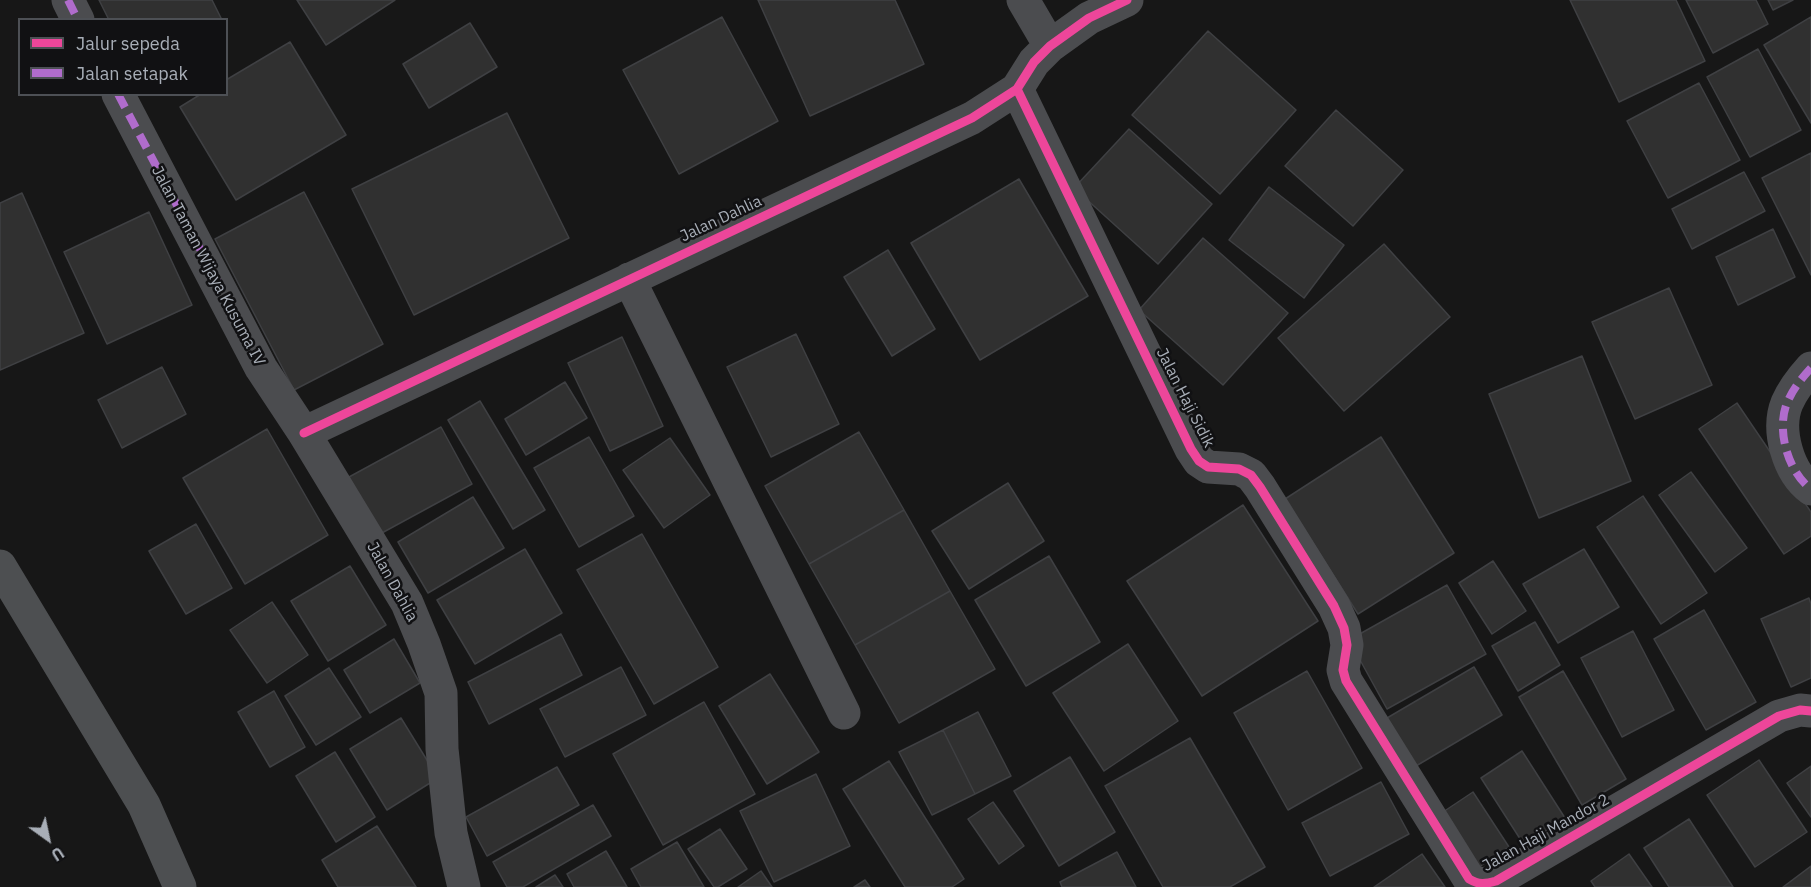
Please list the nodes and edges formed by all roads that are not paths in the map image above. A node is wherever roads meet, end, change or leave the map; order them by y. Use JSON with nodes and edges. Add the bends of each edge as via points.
{"nodes":[{"id":1,"x":68,"y":0,"type":"edge"},
{"id":2,"x":1023,"y":0,"type":"edge"},
{"id":3,"x":1126,"y":0,"type":"edge"},
{"id":4,"x":77,"y":18,"type":"edge"},
{"id":5,"x":1050,"y":46,"type":"junction"},
{"id":6,"x":1017,"y":89,"type":"junction"},
{"id":7,"x":119,"y":96,"type":"edge"},
{"id":8,"x":629,"y":279,"type":"junction"},
{"id":9,"x":1811,"y":368,"type":"edge"},
{"id":10,"x":304,"y":433,"type":"junction"},
{"id":11,"x":1811,"y":489,"type":"edge"},
{"id":12,"x":0,"y":566,"type":"edge"},
{"id":13,"x":1346,"y":681,"type":"joint"},
{"id":14,"x":1811,"y":711,"type":"edge"},
{"id":15,"x":844,"y":712,"type":"dead end"},
{"id":16,"x":180,"y":887,"type":"edge"},
{"id":17,"x":464,"y":887,"type":"edge"}],
"edges":[{"from":1,"to":4,"type":"street"},
{"from":2,"to":5,"type":"street"},
{"from":3,"to":5,"type":"street","name":"Jalan Dahlia","via":[[1089,18]]},
{"from":5,"to":6,"type":"street","name":"Jalan Dahlia"},
{"from":6,"to":8,"type":"street","name":"Jalan Dahlia","via":[[972,118]]},
{"from":6,"to":13,"type":"street","name":"Jalan Haji Sidik","via":[[1191,449],[1208,467],[1239,469],[1251,476],[1334,606],[1347,645],[1342,669]]},
{"from":7,"to":10,"type":"street","name":"Jalan Taman Wijaya Kusuma IV","via":[[261,368]]},
{"from":8,"to":10,"type":"street","name":"Jalan Dahlia"},
{"from":8,"to":15,"type":"street"},
{"from":9,"to":11,"type":"street","via":[[1786,405],[1784,426],[1792,466]]},
{"from":10,"to":17,"type":"street","name":"Jalan Dahlia","via":[[407,603],[428,653],[441,693],[451,834]]},
{"from":12,"to":16,"type":"highway","via":[[144,805]]},
{"from":13,"to":14,"type":"street","name":"Jalan Haji Mandor 2","via":[[1468,879],[1476,884],[1496,881],[1779,716]]}]}
